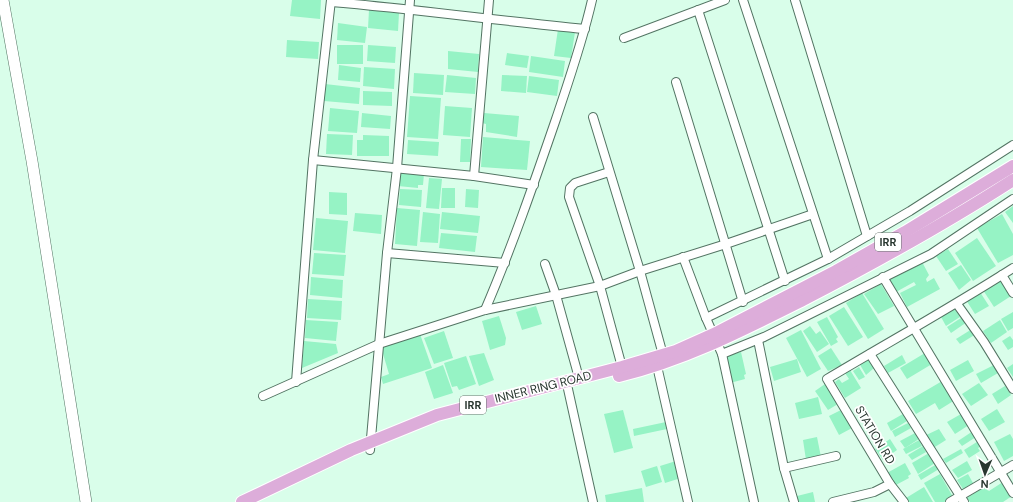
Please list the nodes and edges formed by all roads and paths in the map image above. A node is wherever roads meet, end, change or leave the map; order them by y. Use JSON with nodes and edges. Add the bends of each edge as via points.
{"nodes":[{"id":1,"x":3,"y":0,"type":"edge"},
{"id":2,"x":489,"y":0,"type":"edge"},
{"id":3,"x":592,"y":0,"type":"edge"},
{"id":4,"x":725,"y":0,"type":"edge"},
{"id":5,"x":743,"y":0,"type":"edge"},
{"id":6,"x":795,"y":0,"type":"edge"},
{"id":7,"x":331,"y":1,"type":"edge"},
{"id":8,"x":410,"y":4,"type":"edge"},
{"id":9,"x":698,"y":10,"type":"junction"},
{"id":10,"x":488,"y":20,"type":"junction"},
{"id":11,"x":585,"y":29,"type":"junction"},
{"id":12,"x":624,"y":38,"type":"dead end"},
{"id":13,"x":676,"y":82,"type":"dead end"},
{"id":14,"x":593,"y":117,"type":"dead end"},
{"id":15,"x":1013,"y":145,"type":"edge"},
{"id":16,"x":313,"y":160,"type":"junction"},
{"id":17,"x":1013,"y":166,"type":"edge"},
{"id":18,"x":397,"y":168,"type":"junction"},
{"id":19,"x":609,"y":172,"type":"junction"},
{"id":20,"x":474,"y":176,"type":"junction"},
{"id":21,"x":1013,"y":180,"type":"edge"},
{"id":22,"x":534,"y":185,"type":"junction"},
{"id":23,"x":1013,"y":199,"type":"edge"},
{"id":24,"x":813,"y":214,"type":"junction"},
{"id":25,"x":770,"y":230,"type":"junction"},
{"id":26,"x":867,"y":236,"type":"junction"},
{"id":27,"x":726,"y":244,"type":"junction"},
{"id":28,"x":387,"y":253,"type":"junction"},
{"id":29,"x":683,"y":257,"type":"junction"},
{"id":30,"x":828,"y":259,"type":"junction"},
{"id":31,"x":505,"y":263,"type":"junction"},
{"id":32,"x":544,"y":264,"type":"dead end"},
{"id":33,"x":1013,"y":268,"type":"edge"},
{"id":34,"x":640,"y":271,"type":"junction"},
{"id":35,"x":1002,"y":275,"type":"junction"},
{"id":36,"x":883,"y":276,"type":"junction"},
{"id":37,"x":785,"y":281,"type":"junction"},
{"id":38,"x":600,"y":286,"type":"junction"},
{"id":39,"x":1013,"y":293,"type":"edge"},
{"id":40,"x":556,"y":295,"type":"junction"},
{"id":41,"x":743,"y":302,"type":"junction"},
{"id":42,"x":957,"y":304,"type":"junction"},
{"id":43,"x":485,"y":310,"type":"junction"},
{"id":44,"x":706,"y":318,"type":"junction"},
{"id":45,"x":912,"y":327,"type":"junction"},
{"id":46,"x":758,"y":340,"type":"junction"},
{"id":47,"x":718,"y":343,"type":"junction"},
{"id":48,"x":379,"y":344,"type":"junction"},
{"id":49,"x":870,"y":354,"type":"junction"},
{"id":50,"x":660,"y":361,"type":"junction"},
{"id":51,"x":622,"y":367,"type":"junction"},
{"id":52,"x":579,"y":378,"type":"junction"},
{"id":53,"x":296,"y":382,"type":"junction"},
{"id":54,"x":568,"y":389,"type":"junction"},
{"id":55,"x":1013,"y":389,"type":"edge"},
{"id":56,"x":262,"y":396,"type":"dead end"},
{"id":57,"x":370,"y":447,"type":"junction"},
{"id":58,"x":836,"y":456,"type":"dead end"},
{"id":59,"x":1013,"y":464,"type":"edge"},
{"id":60,"x":784,"y":468,"type":"junction"},
{"id":61,"x":1000,"y":472,"type":"junction"},
{"id":62,"x":890,"y":484,"type":"junction"},
{"id":63,"x":1013,"y":493,"type":"edge"},
{"id":64,"x":962,"y":499,"type":"edge"},
{"id":65,"x":86,"y":502,"type":"edge"},
{"id":66,"x":242,"y":502,"type":"edge"},
{"id":67,"x":261,"y":502,"type":"edge"},
{"id":68,"x":593,"y":502,"type":"edge"},
{"id":69,"x":688,"y":502,"type":"edge"},
{"id":70,"x":754,"y":502,"type":"edge"},
{"id":71,"x":794,"y":502,"type":"edge"},
{"id":72,"x":833,"y":502,"type":"edge"},
{"id":73,"x":904,"y":502,"type":"edge"},
{"id":74,"x":950,"y":502,"type":"edge"}],
"edges":[{"from":1,"to":65,"type":"street","via":[[32,161]]},
{"from":2,"to":10,"type":"street"},
{"from":3,"to":11,"type":"street"},
{"from":4,"to":9,"type":"street"},
{"from":5,"to":24,"type":"street"},
{"from":6,"to":26,"type":"street"},
{"from":7,"to":8,"type":"street"},
{"from":7,"to":16,"type":"street"},
{"from":8,"to":10,"type":"street"},
{"from":8,"to":18,"type":"street"},
{"from":9,"to":12,"type":"street"},
{"from":9,"to":25,"type":"street"},
{"from":10,"to":11,"type":"street"},
{"from":10,"to":20,"type":"street"},
{"from":11,"to":22,"type":"street"},
{"from":13,"to":27,"type":"street"},
{"from":14,"to":19,"type":"street"},
{"from":15,"to":26,"type":"street"},
{"from":16,"to":18,"type":"street"},
{"from":16,"to":53,"type":"street"},
{"from":17,"to":47,"type":"main road","number":"IRR"},
{"from":18,"to":20,"type":"street"},
{"from":18,"to":28,"type":"street"},
{"from":19,"to":34,"type":"street"},
{"from":19,"to":38,"type":"street","via":[[575,183],[570,188],[569,197]]},
{"from":20,"to":22,"type":"street"},
{"from":21,"to":47,"type":"main road","number":"IRR","via":[[853,274]]},
{"from":22,"to":31,"type":"street"},
{"from":23,"to":36,"type":"street","via":[[931,254]]},
{"from":24,"to":25,"type":"street"},
{"from":24,"to":30,"type":"street"},
{"from":25,"to":27,"type":"street"},
{"from":25,"to":37,"type":"street"},
{"from":26,"to":30,"type":"street"},
{"from":27,"to":29,"type":"street"},
{"from":27,"to":41,"type":"street"},
{"from":28,"to":31,"type":"street"},
{"from":28,"to":48,"type":"street"},
{"from":29,"to":34,"type":"street"},
{"from":29,"to":44,"type":"street"},
{"from":30,"to":37,"type":"street"},
{"from":31,"to":43,"type":"street"},
{"from":32,"to":40,"type":"street"},
{"from":33,"to":35,"type":"street"},
{"from":34,"to":38,"type":"street"},
{"from":34,"to":50,"type":"street"},
{"from":35,"to":39,"type":"street"},
{"from":35,"to":42,"type":"street"},
{"from":36,"to":45,"type":"street"},
{"from":36,"to":46,"type":"street"},
{"from":37,"to":41,"type":"street"},
{"from":38,"to":40,"type":"street"},
{"from":38,"to":51,"type":"street"},
{"from":40,"to":43,"type":"street"},
{"from":40,"to":52,"type":"street"},
{"from":41,"to":44,"type":"street"},
{"from":42,"to":45,"type":"street"},
{"from":42,"to":55,"type":"street"},
{"from":43,"to":48,"type":"street"},
{"from":44,"to":47,"type":"street"},
{"from":45,"to":49,"type":"street"},
{"from":45,"to":61,"type":"street"},
{"from":46,"to":47,"type":"street"},
{"from":46,"to":60,"type":"street"},
{"from":47,"to":50,"type":"main road","name":"INNER RING ROAD","number":"IRR"},
{"from":47,"to":70,"type":"street"},
{"from":48,"to":53,"type":"street"},
{"from":48,"to":57,"type":"street"},
{"from":49,"to":62,"type":"street","name":"STATION RD","via":[[828,379]]},
{"from":49,"to":64,"type":"street"},
{"from":50,"to":51,"type":"main road","name":"INNER RING ROAD","number":"IRR"},
{"from":50,"to":54,"type":"main road","name":"INNER RING ROAD","number":"IRR"},
{"from":50,"to":69,"type":"street"},
{"from":51,"to":52,"type":"main road","name":"INNER RING ROAD","number":"IRR"},
{"from":52,"to":57,"type":"main road","name":"INNER RING ROAD","number":"IRR","via":[[437,415]]},
{"from":53,"to":56,"type":"street"},
{"from":54,"to":57,"type":"main road","name":"INNER RING ROAD","number":"IRR","via":[[460,416]]},
{"from":54,"to":68,"type":"street"},
{"from":57,"to":66,"type":"main road","name":"INNER RING ROAD","number":"IRR","via":[[351,450]]},
{"from":57,"to":67,"type":"main road","name":"INNER RING ROAD","number":"IRR"},
{"from":58,"to":60,"type":"street"},
{"from":59,"to":61,"type":"street"},
{"from":60,"to":71,"type":"street"},
{"from":61,"to":63,"type":"street"},
{"from":61,"to":64,"type":"street"},
{"from":62,"to":72,"type":"street","via":[[874,492]]},
{"from":62,"to":73,"type":"street","name":"STATION RD"},
{"from":64,"to":74,"type":"street"}]}
